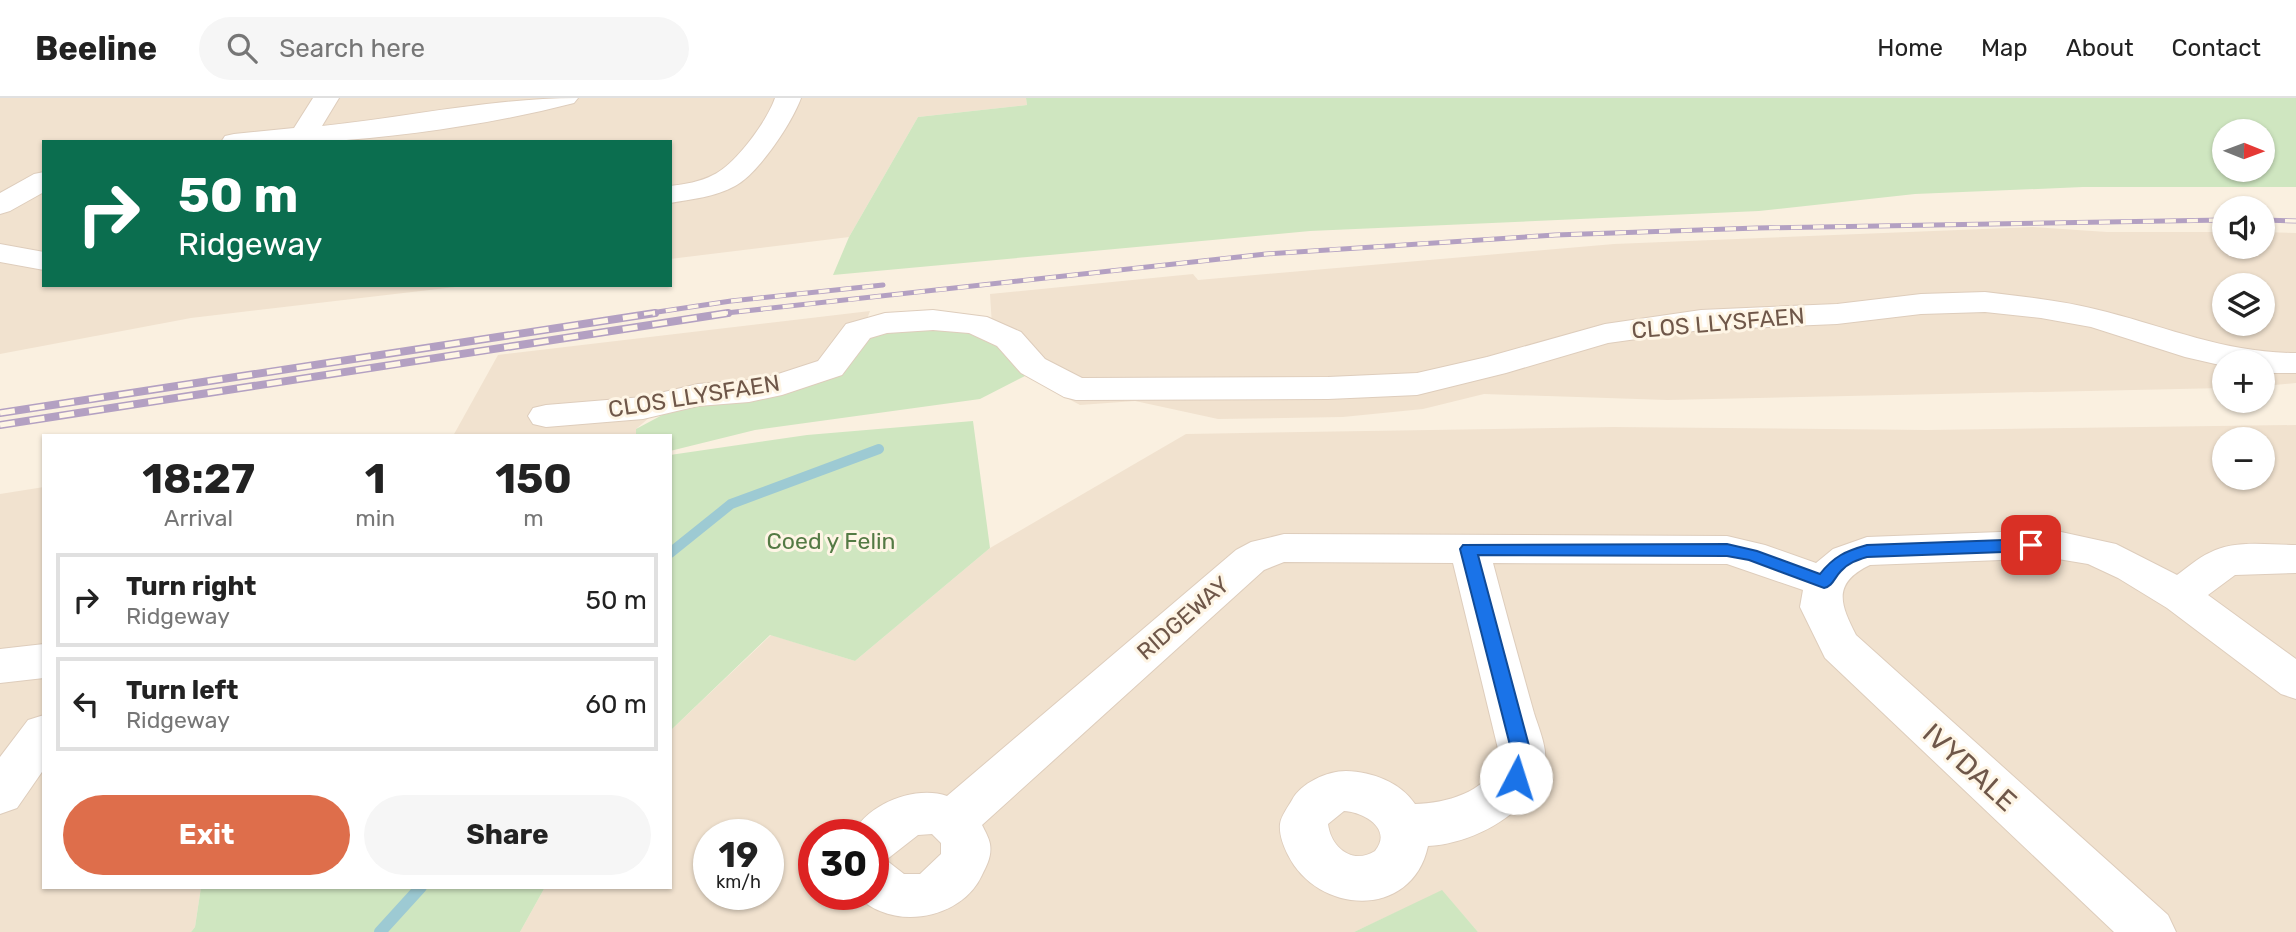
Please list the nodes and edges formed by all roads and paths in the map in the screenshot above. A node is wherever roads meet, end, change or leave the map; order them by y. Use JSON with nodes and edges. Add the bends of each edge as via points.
{"nodes":[{"id":1,"x":326,"y":98,"type":"edge"},
{"id":2,"x":565,"y":98,"type":"edge"},
{"id":3,"x":788,"y":98,"type":"edge"},
{"id":4,"x":487,"y":115,"type":"junction"},
{"id":5,"x":303,"y":136,"type":"junction"},
{"id":6,"x":257,"y":140,"type":"edge"},
{"id":7,"x":490,"y":140,"type":"edge"},
{"id":8,"x":8,"y":169,"type":"dead end"},
{"id":9,"x":42,"y":178,"type":"edge"},
{"id":10,"x":42,"y":180,"type":"edge"},
{"id":11,"x":672,"y":195,"type":"edge"},
{"id":12,"x":0,"y":205,"type":"edge"},
{"id":13,"x":0,"y":253,"type":"edge"},
{"id":14,"x":42,"y":261,"type":"edge"},
{"id":15,"x":2212,"y":353,"type":"edge"},
{"id":16,"x":2275,"y":363,"type":"edge"},
{"id":17,"x":2296,"y":363,"type":"edge"},
{"id":18,"x":545,"y":416,"type":"dead end"},
{"id":19,"x":1469,"y":549,"type":"junction"},
{"id":20,"x":2296,"y":559,"type":"edge"},
{"id":21,"x":1824,"y":582,"type":"junction"},
{"id":22,"x":2177,"y":596,"type":"junction"},
{"id":23,"x":42,"y":661,"type":"edge"},
{"id":24,"x":0,"y":666,"type":"edge"},
{"id":25,"x":2296,"y":682,"type":"edge"},
{"id":26,"x":42,"y":736,"type":"edge"},
{"id":27,"x":0,"y":794,"type":"edge"},
{"id":28,"x":951,"y":822,"type":"junction"},
{"id":29,"x":889,"y":826,"type":"edge"},
{"id":30,"x":1403,"y":826,"type":"dead end"},
{"id":31,"x":889,"y":893,"type":"edge"},
{"id":32,"x":2150,"y":932,"type":"edge"}],
"edges":[{"from":1,"to":5,"type":"street"},
{"from":2,"to":4,"type":"street"},
{"from":3,"to":11,"type":"street","via":[[781,116],[729,178]]},
{"from":4,"to":5,"type":"street"},
{"from":4,"to":7,"type":"street"},
{"from":5,"to":6,"type":"street"},
{"from":8,"to":9,"type":"street"},
{"from":10,"to":12,"type":"street"},
{"from":13,"to":14,"type":"street"},
{"from":15,"to":18,"type":"street","name":"CLOS LLYSFAEN","via":[[2041,307],[1985,302],[1921,304],[1837,314],[1701,320],[1605,334],[1418,384],[1328,388],[1136,374],[1076,389],[1033,366],[1009,339],[976,324],[933,320],[886,323],[858,331],[830,368],[782,384],[643,408]]},
{"from":16,"to":17,"type":"street"},
{"from":19,"to":21,"type":"street","name":"RIDGEWAY","via":[[1727,550]]},
{"from":19,"to":28,"type":"street","name":"RIDGEWAY","via":[[1284,548],[1250,559]]},
{"from":19,"to":30,"type":"street","via":[[1523,757],[1516,778],[1473,814],[1441,824]]},
{"from":20,"to":22,"type":"street","via":[[2224,562]]},
{"from":21,"to":22,"type":"street","via":[[1849,556],[1867,551],[2052,544],[2107,556],[2137,569]]},
{"from":21,"to":32,"type":"street","name":"IVYDALE","via":[[1821,607],[1840,646]]},
{"from":22,"to":25,"type":"street"},
{"from":23,"to":24,"type":"street"},
{"from":26,"to":27,"type":"street"},
{"from":28,"to":29,"type":"street","via":[[927,813],[911,814]]},
{"from":28,"to":31,"type":"street","via":[[965,844],[965,859],[947,886],[924,897]]}]}
